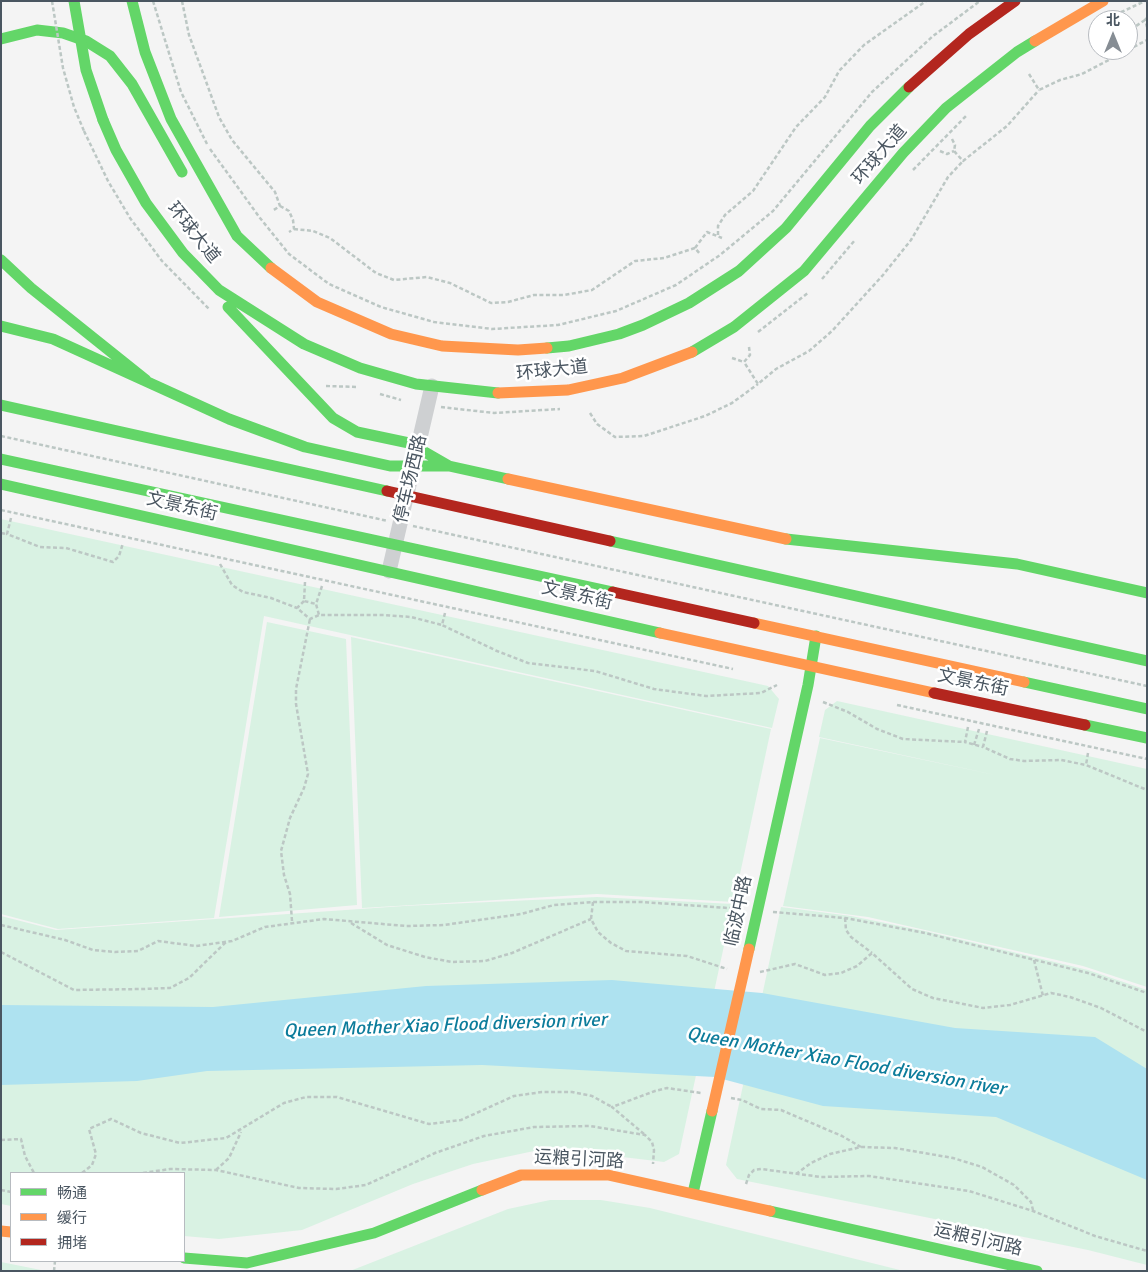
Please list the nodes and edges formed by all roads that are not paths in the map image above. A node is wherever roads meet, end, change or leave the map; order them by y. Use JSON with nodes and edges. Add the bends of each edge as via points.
{"nodes":[{"id":1,"x":74,"y":1,"type":"edge"},
{"id":2,"x":132,"y":1,"type":"edge"},
{"id":3,"x":1015,"y":1,"type":"edge"},
{"id":4,"x":1103,"y":1,"type":"edge"},
{"id":5,"x":1,"y":39,"type":"edge"},
{"id":6,"x":237,"y":236,"type":"junction"},
{"id":7,"x":1,"y":260,"type":"edge"},
{"id":8,"x":204,"y":276,"type":"junction"},
{"id":9,"x":1,"y":326,"type":"edge"},
{"id":10,"x":146,"y":380,"type":"junction"},
{"id":11,"x":432,"y":386,"type":"junction"},
{"id":12,"x":1,"y":405,"type":"edge"},
{"id":13,"x":418,"y":448,"type":"junction"},
{"id":14,"x":1,"y":459,"type":"edge"},
{"id":15,"x":414,"y":466,"type":"junction"},
{"id":16,"x":449,"y":466,"type":"junction"},
{"id":17,"x":1,"y":484,"type":"edge"},
{"id":18,"x":407,"y":497,"type":"junction"},
{"id":19,"x":396,"y":545,"type":"junction"},
{"id":20,"x":389,"y":571,"type":"junction"},
{"id":21,"x":1147,"y":592,"type":"edge"},
{"id":22,"x":816,"y":636,"type":"junction"},
{"id":23,"x":1147,"y":661,"type":"edge"},
{"id":24,"x":812,"y":667,"type":"junction"},
{"id":25,"x":1147,"y":709,"type":"edge"},
{"id":26,"x":1147,"y":738,"type":"edge"},
{"id":27,"x":693,"y":1193,"type":"junction"},
{"id":28,"x":185,"y":1258,"type":"edge"},
{"id":29,"x":1037,"y":1271,"type":"edge"}],
"edges":[{"from":1,"to":8,"type":"main road","name":"环球大道","bridge":true,"via":[[86,70],[116,150],[146,203]]},
{"from":2,"to":6,"type":"main road","name":"环球大道","via":[[145,52],[171,119]]},
{"from":3,"to":6,"type":"main road","name":"环球大道","via":[[969,34],[895,101],[762,252],[689,303],[619,334],[569,346],[518,350],[468,349],[417,340],[366,325],[317,302],[274,271]]},
{"from":4,"to":11,"type":"main road","name":"环球大道","via":[[1044,33],[946,108],[903,153],[804,271],[759,309],[709,342],[682,357],[623,378],[568,390],[506,393]]},
{"from":5,"to":6,"type":"main road","via":[[37,30],[63,33],[86,41],[110,56],[132,84],[184,176]]},
{"from":7,"to":10,"type":"main road"},
{"from":8,"to":11,"type":"main road","name":"环球大道","via":[[240,304],[304,344],[389,378]]},
{"from":8,"to":13,"type":"main road","via":[[224,302],[332,418],[357,432],[409,443]]},
{"from":9,"to":10,"type":"main road","via":[[53,339]]},
{"from":10,"to":15,"type":"main road","via":[[229,419],[305,446],[390,466]]},
{"from":11,"to":13,"type":"street","name":"停车场西路"},
{"from":12,"to":18,"type":"main road"},
{"from":13,"to":15,"type":"street","name":"停车场西路"},
{"from":13,"to":16,"type":"main road"},
{"from":14,"to":19,"type":"main road","name":"文景东街"},
{"from":15,"to":16,"type":"main road"},
{"from":15,"to":18,"type":"street","name":"停车场西路"},
{"from":16,"to":21,"type":"main road","via":[[798,542],[1017,564]]},
{"from":17,"to":20,"type":"main road","name":"文景东街"},
{"from":18,"to":19,"type":"street","name":"停车场西路"},
{"from":18,"to":23,"type":"main road"},
{"from":19,"to":20,"type":"street","name":"停车场西路"},
{"from":19,"to":22,"type":"main road","name":"文景东街"},
{"from":20,"to":24,"type":"main road","name":"文景东街"},
{"from":22,"to":24,"type":"main road","name":"临波中路"},
{"from":22,"to":25,"type":"main road","name":"文景东街"},
{"from":24,"to":26,"type":"main road","name":"文景东街"},
{"from":24,"to":27,"type":"main road","name":"临波中路","bridge":true},
{"from":27,"to":28,"type":"main road","name":"运粮引河路","via":[[608,1175],[521,1175],[374,1233],[247,1263]]},
{"from":27,"to":29,"type":"main road","name":"运粮引河路"}]}
